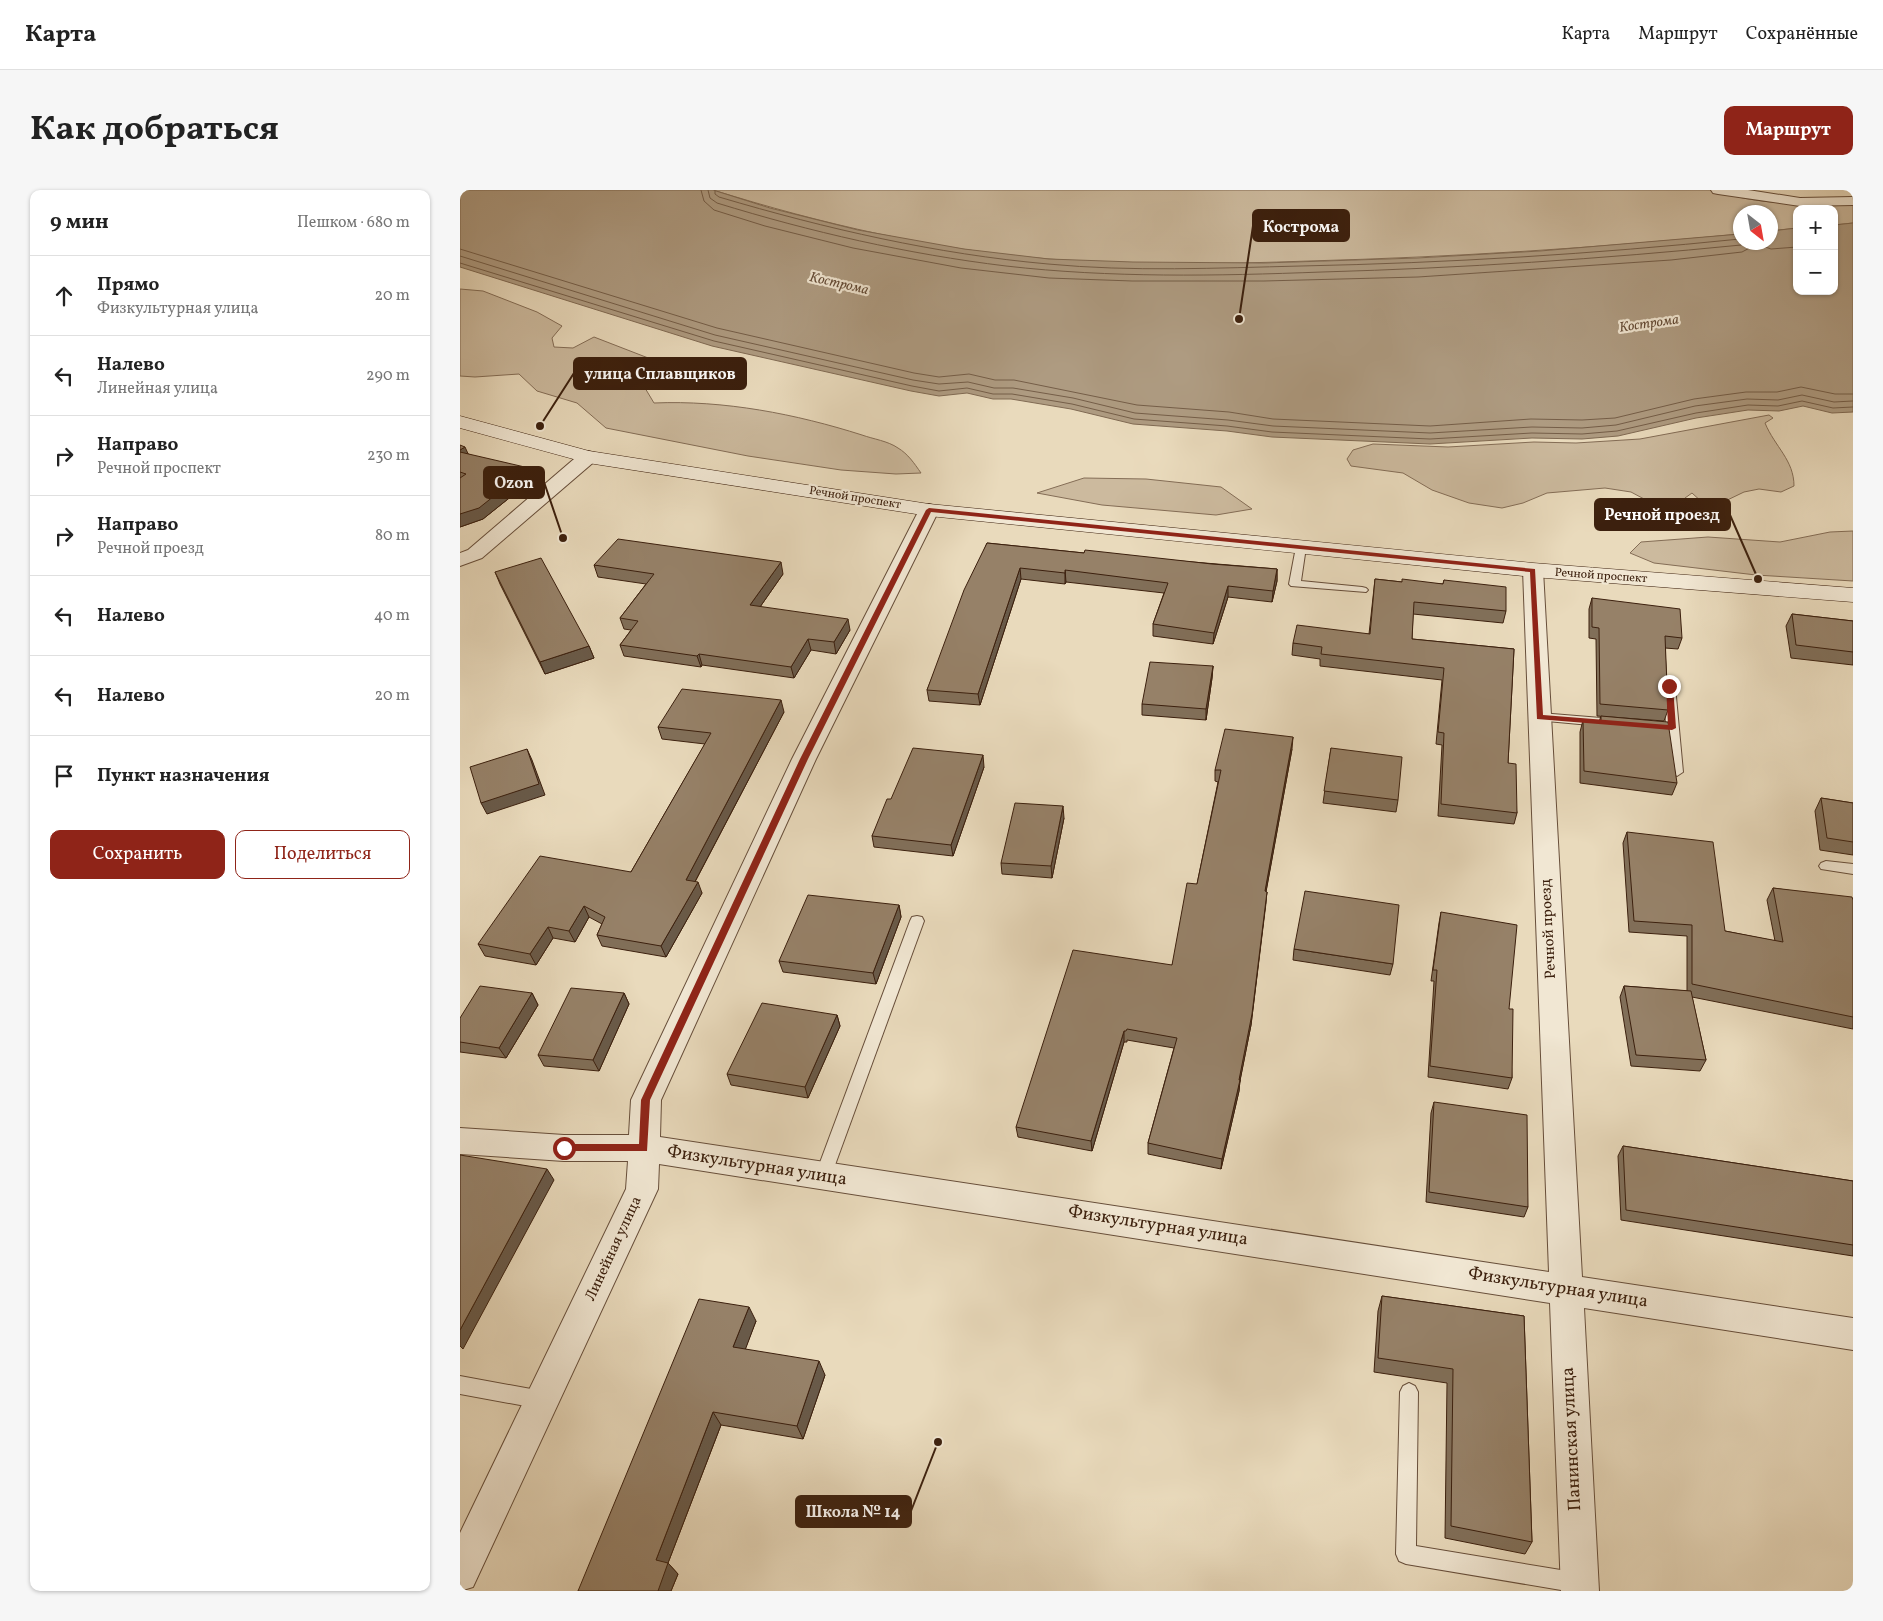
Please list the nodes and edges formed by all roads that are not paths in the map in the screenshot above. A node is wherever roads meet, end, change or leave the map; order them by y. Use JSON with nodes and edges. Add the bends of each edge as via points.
{"nodes":[{"id":1,"x":1718,"y":190,"type":"edge"},
{"id":2,"x":1853,"y":202,"type":"edge"},
{"id":3,"x":460,"y":422,"type":"edge"},
{"id":4,"x":588,"y":457,"type":"junction"},
{"id":5,"x":929,"y":510,"type":"junction"},
{"id":6,"x":1300,"y":547,"type":"junction"},
{"id":7,"x":460,"y":560,"type":"edge"},
{"id":8,"x":1533,"y":570,"type":"junction"},
{"id":9,"x":1362,"y":590,"type":"dead end"},
{"id":10,"x":1853,"y":595,"type":"edge"},
{"id":11,"x":1669,"y":686,"type":"edge"},
{"id":12,"x":1540,"y":717,"type":"junction"},
{"id":13,"x":1615,"y":723,"type":"edge"},
{"id":14,"x":1644,"y":726,"type":"edge"},
{"id":15,"x":1672,"y":728,"type":"junction"},
{"id":16,"x":1677,"y":772,"type":"edge"},
{"id":17,"x":1826,"y":866,"type":"dead end"},
{"id":18,"x":1853,"y":869,"type":"edge"},
{"id":19,"x":917,"y":921,"type":"dead end"},
{"id":20,"x":460,"y":1141,"type":"edge"},
{"id":21,"x":644,"y":1148,"type":"junction"},
{"id":22,"x":823,"y":1176,"type":"junction"},
{"id":23,"x":1565,"y":1288,"type":"junction"},
{"id":24,"x":1853,"y":1334,"type":"edge"},
{"id":25,"x":460,"y":1385,"type":"edge"},
{"id":26,"x":1410,"y":1392,"type":"dead end"},
{"id":27,"x":542,"y":1400,"type":"junction"},
{"id":28,"x":460,"y":1574,"type":"edge"},
{"id":29,"x":1580,"y":1587,"type":"edge"}],
"edges":[{"from":1,"to":2,"type":"street","via":[[1800,202]]},
{"from":3,"to":4,"type":"street","name":"Речной проспект"},
{"from":4,"to":5,"type":"street","name":"Речной проспект"},
{"from":4,"to":7,"type":"street","via":[[475,554]]},
{"from":5,"to":6,"type":"street","name":"Речной проспект"},
{"from":5,"to":21,"type":"street","name":"Линейная улица","via":[[804,759],[646,1100]]},
{"from":6,"to":8,"type":"street","name":"Речной проспект"},
{"from":6,"to":9,"type":"lane","via":[[1295,584]]},
{"from":8,"to":10,"type":"street","name":"Речной проспект"},
{"from":8,"to":12,"type":"street","name":"Речной проезд"},
{"from":11,"to":15,"type":"lane"},
{"from":12,"to":13,"type":"lane"},
{"from":12,"to":23,"type":"street","name":"Речной проезд"},
{"from":14,"to":15,"type":"lane"},
{"from":15,"to":16,"type":"lane"},
{"from":17,"to":18,"type":"lane"},
{"from":19,"to":22,"type":"lane"},
{"from":20,"to":21,"type":"street","name":"Физкультурная улица","via":[[564,1148]]},
{"from":21,"to":22,"type":"street","name":"Физкультурная улица"},
{"from":21,"to":27,"type":"street","name":"Линейная улица","via":[[642,1189]]},
{"from":22,"to":23,"type":"street","name":"Физкультурная улица"},
{"from":23,"to":24,"type":"street","name":"Физкультурная улица"},
{"from":23,"to":29,"type":"street","name":"Панинская улица"},
{"from":25,"to":27,"type":"lane"},
{"from":26,"to":29,"type":"lane","via":[[1406,1554]]},
{"from":27,"to":28,"type":"street","name":"Линейная улица"}]}
